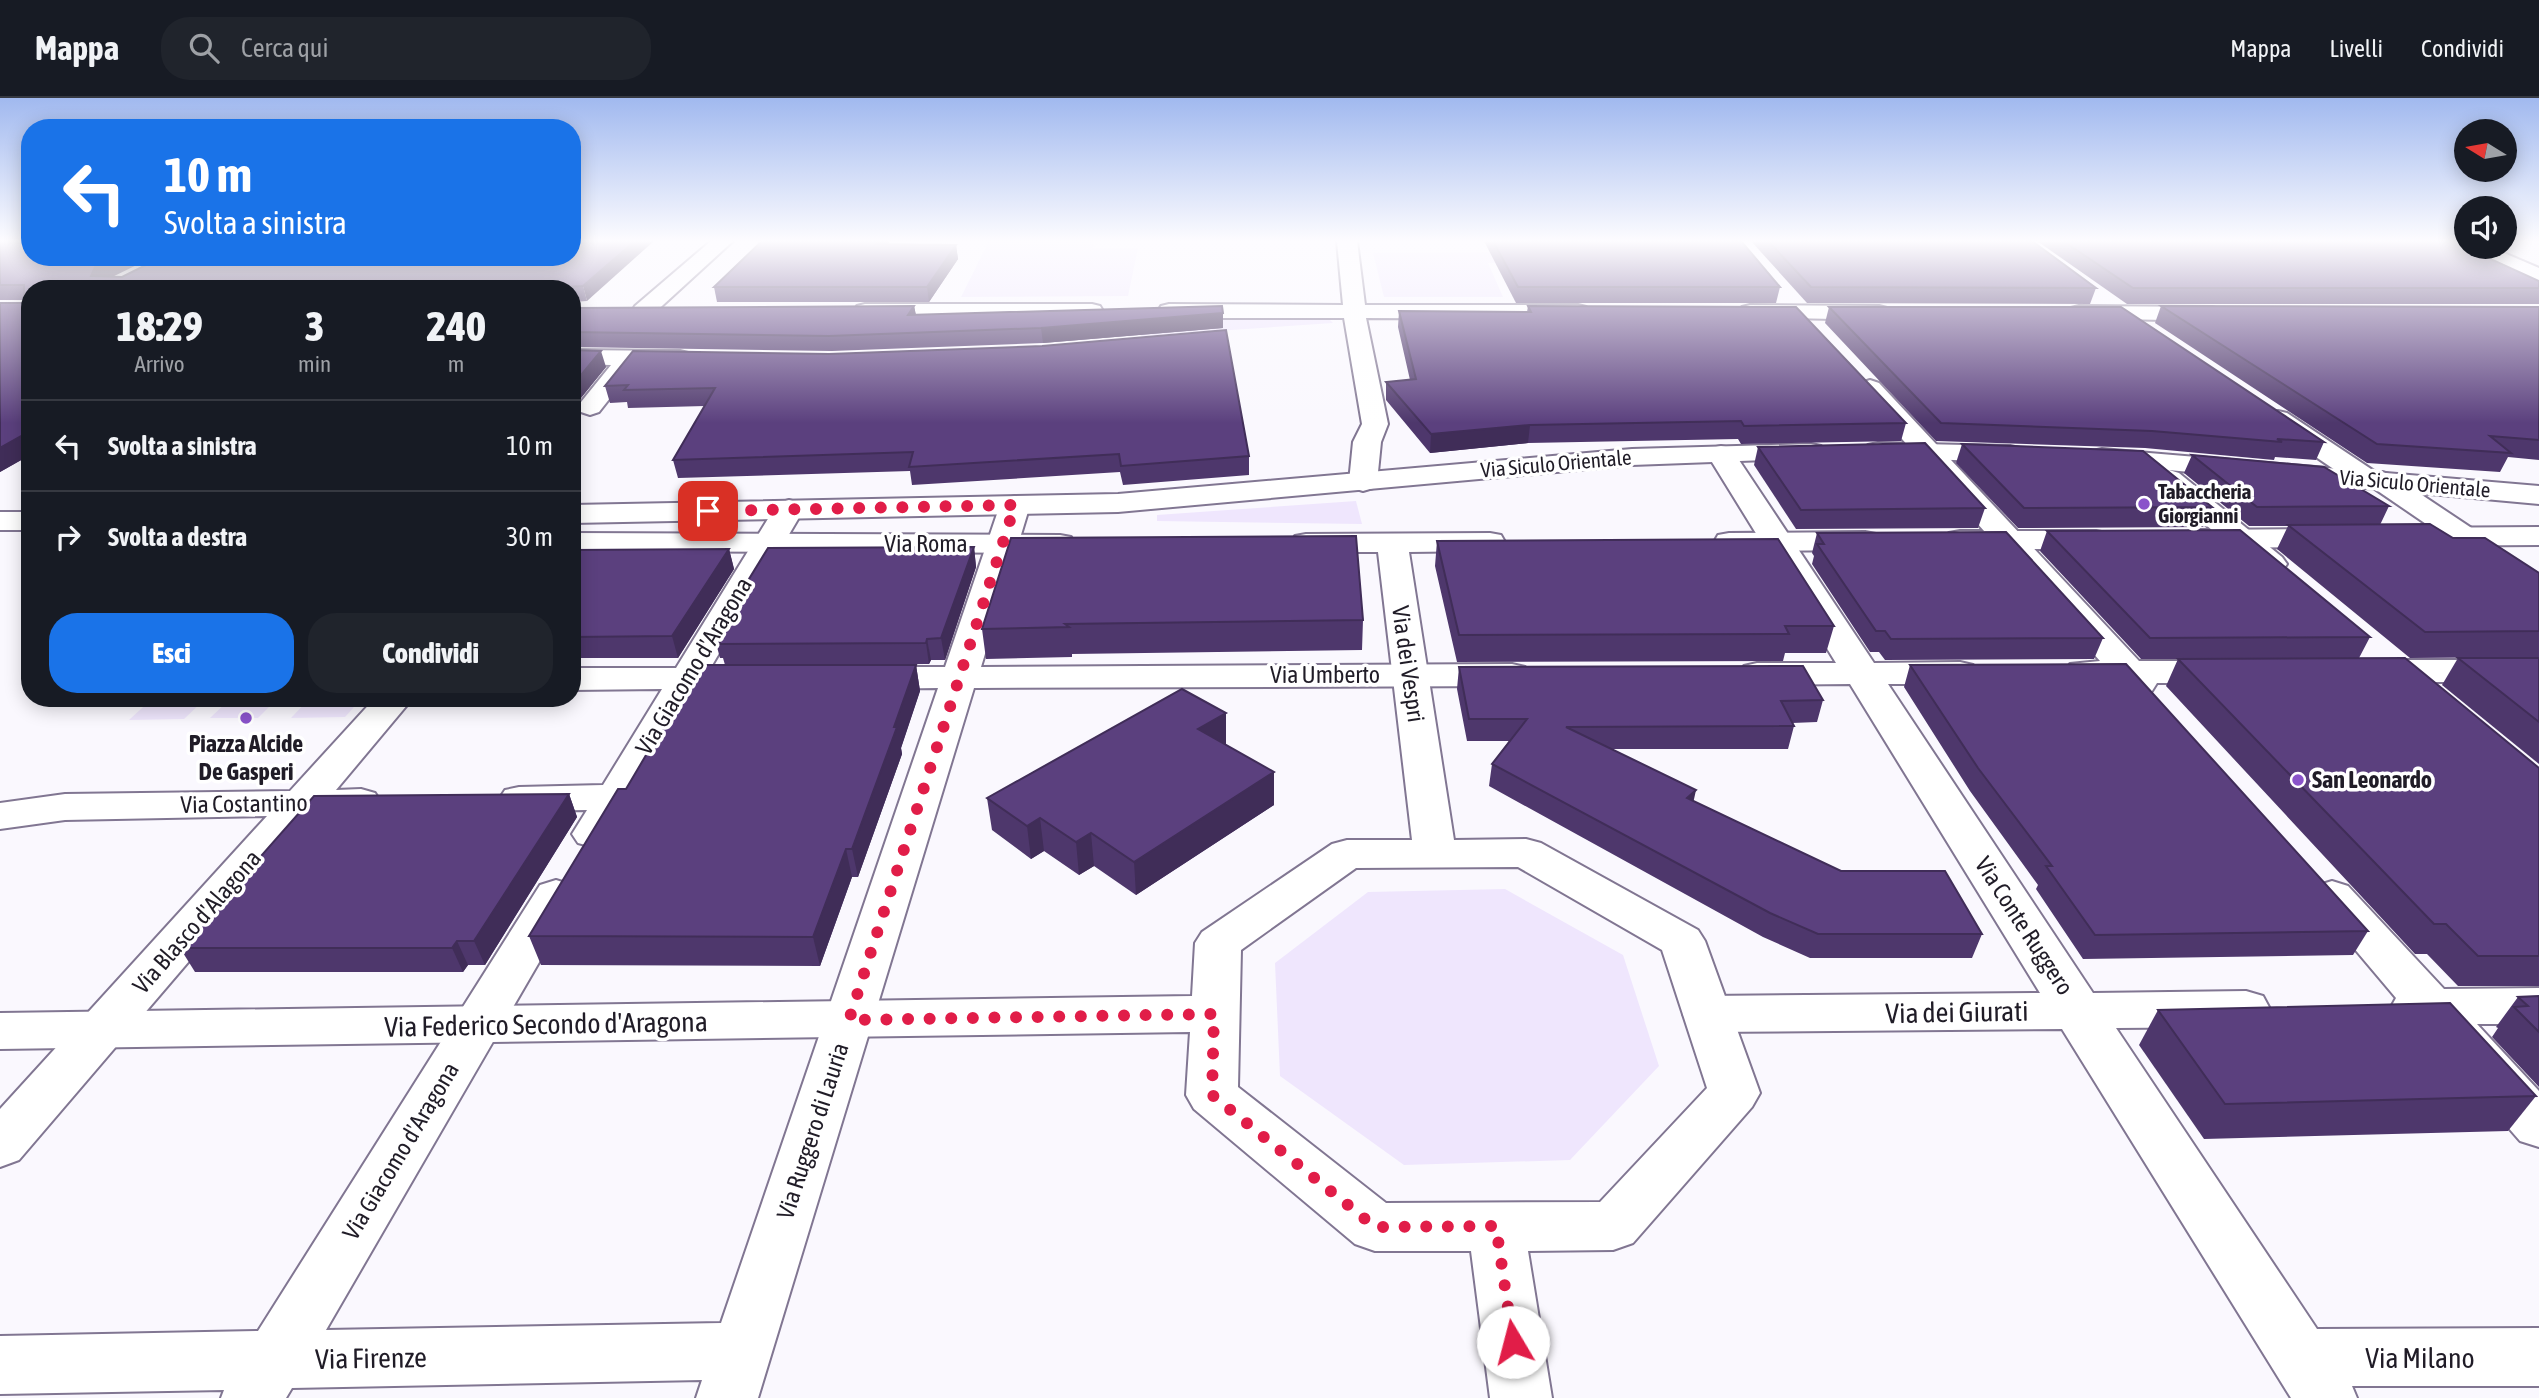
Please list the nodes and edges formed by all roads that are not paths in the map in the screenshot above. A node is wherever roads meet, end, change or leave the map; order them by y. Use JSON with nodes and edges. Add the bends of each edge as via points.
{"nodes":[{"id":1,"x":654,"y":302,"type":"edge"},
{"id":2,"x":1354,"y":302,"type":"edge"},
{"id":3,"x":1790,"y":302,"type":"edge"},
{"id":4,"x":2105,"y":302,"type":"edge"},
{"id":5,"x":619,"y":311,"type":"edge"},
{"id":6,"x":643,"y":311,"type":"junction"},
{"id":7,"x":671,"y":311,"type":"edge"},
{"id":8,"x":838,"y":311,"type":"edge"},
{"id":9,"x":1117,"y":311,"type":"edge"},
{"id":10,"x":1145,"y":311,"type":"edge"},
{"id":11,"x":1604,"y":312,"type":"edge"},
{"id":12,"x":1729,"y":312,"type":"edge"},
{"id":13,"x":1799,"y":312,"type":"junction"},
{"id":14,"x":1906,"y":313,"type":"edge"},
{"id":15,"x":2055,"y":313,"type":"edge"},
{"id":16,"x":2122,"y":314,"type":"junction"},
{"id":17,"x":2233,"y":314,"type":"edge"},
{"id":18,"x":1356,"y":319,"type":"junction"},
{"id":19,"x":1817,"y":332,"type":"edge"},
{"id":20,"x":1261,"y":334,"type":"dead end"},
{"id":21,"x":2156,"y":336,"type":"edge"},
{"id":22,"x":581,"y":357,"type":"edge"},
{"id":23,"x":629,"y":358,"type":"junction"},
{"id":24,"x":697,"y":359,"type":"edge"},
{"id":25,"x":1855,"y":372,"type":"edge"},
{"id":26,"x":2256,"y":404,"type":"edge"},
{"id":27,"x":590,"y":407,"type":"dead end"},
{"id":28,"x":1929,"y":451,"type":"junction"},
{"id":29,"x":1721,"y":454,"type":"junction"},
{"id":30,"x":2037,"y":455,"type":"edge"},
{"id":31,"x":2078,"y":456,"type":"edge"},
{"id":32,"x":2145,"y":458,"type":"junction"},
{"id":33,"x":2375,"y":480,"type":"junction"},
{"id":34,"x":1363,"y":482,"type":"junction"},
{"id":35,"x":2539,"y":495,"type":"edge"},
{"id":36,"x":581,"y":515,"type":"edge"},
{"id":37,"x":21,"y":521,"type":"edge"},
{"id":38,"x":0,"y":522,"type":"edge"},
{"id":39,"x":1009,"y":525,"type":"junction"},
{"id":40,"x":778,"y":527,"type":"junction"},
{"id":41,"x":2539,"y":536,"type":"edge"},
{"id":42,"x":2465,"y":537,"type":"junction"},
{"id":43,"x":2118,"y":539,"type":"edge"},
{"id":44,"x":2172,"y":539,"type":"edge"},
{"id":45,"x":2240,"y":539,"type":"junction"},
{"id":46,"x":2009,"y":540,"type":"junction"},
{"id":47,"x":581,"y":541,"type":"edge"},
{"id":48,"x":1887,"y":541,"type":"edge"},
{"id":49,"x":1928,"y":541,"type":"edge"},
{"id":50,"x":1392,"y":542,"type":"junction"},
{"id":51,"x":1516,"y":542,"type":"edge"},
{"id":52,"x":1696,"y":542,"type":"edge"},
{"id":53,"x":1778,"y":542,"type":"junction"},
{"id":54,"x":1281,"y":543,"type":"edge"},
{"id":55,"x":1086,"y":544,"type":"edge"},
{"id":56,"x":2507,"y":565,"type":"edge"},
{"id":57,"x":2293,"y":583,"type":"edge"},
{"id":58,"x":2368,"y":644,"type":"edge"},
{"id":59,"x":2539,"y":670,"type":"edge"},
{"id":60,"x":2264,"y":671,"type":"edge"},
{"id":61,"x":2332,"y":671,"type":"edge"},
{"id":62,"x":2399,"y":671,"type":"junction"},
{"id":63,"x":2129,"y":672,"type":"junction"},
{"id":64,"x":1996,"y":673,"type":"edge"},
{"id":65,"x":2049,"y":673,"type":"edge"},
{"id":66,"x":1725,"y":674,"type":"edge"},
{"id":67,"x":1862,"y":674,"type":"junction"},
{"id":68,"x":1410,"y":675,"type":"junction"},
{"id":69,"x":1547,"y":675,"type":"edge"},
{"id":70,"x":960,"y":677,"type":"junction"},
{"id":71,"x":782,"y":678,"type":"edge"},
{"id":72,"x":837,"y":678,"type":"edge"},
{"id":73,"x":581,"y":679,"type":"edge"},
{"id":74,"x":687,"y":679,"type":"junction"},
{"id":75,"x":2442,"y":706,"type":"edge"},
{"id":76,"x":387,"y":707,"type":"edge"},
{"id":77,"x":2166,"y":712,"type":"edge"},
{"id":78,"x":615,"y":797,"type":"junction"},
{"id":79,"x":478,"y":800,"type":"edge"},
{"id":80,"x":397,"y":802,"type":"edge"},
{"id":81,"x":301,"y":803,"type":"junction"},
{"id":82,"x":0,"y":816,"type":"edge"},
{"id":83,"x":1434,"y":854,"type":"junction"},
{"id":84,"x":2312,"y":874,"type":"edge"},
{"id":85,"x":2539,"y":1006,"type":"edge"},
{"id":86,"x":2377,"y":1007,"type":"edge"},
{"id":87,"x":2432,"y":1007,"type":"junction"},
{"id":88,"x":2282,"y":1009,"type":"edge"},
{"id":89,"x":2078,"y":1011,"type":"junction"},
{"id":90,"x":1214,"y":1014,"type":"junction"},
{"id":91,"x":1707,"y":1014,"type":"junction"},
{"id":92,"x":849,"y":1020,"type":"junction"},
{"id":93,"x":477,"y":1025,"type":"junction"},
{"id":94,"x":0,"y":1031,"type":"edge"},
{"id":95,"x":101,"y":1031,"type":"junction"},
{"id":96,"x":2539,"y":1126,"type":"edge"},
{"id":97,"x":0,"y":1145,"type":"edge"},
{"id":98,"x":1496,"y":1226,"type":"junction"},
{"id":99,"x":2539,"y":1357,"type":"edge"},
{"id":100,"x":0,"y":1365,"type":"edge"},
{"id":101,"x":735,"y":1375,"type":"edge"},
{"id":102,"x":2313,"y":1378,"type":"edge"},
{"id":103,"x":264,"y":1379,"type":"edge"},
{"id":104,"x":1518,"y":1382,"type":"edge"}],
"edges":[{"from":1,"to":6,"type":"street"},
{"from":2,"to":18,"type":"street"},
{"from":3,"to":13,"type":"street"},
{"from":4,"to":16,"type":"street"},
{"from":5,"to":6,"type":"street"},
{"from":6,"to":7,"type":"street"},
{"from":8,"to":9,"type":"street"},
{"from":10,"to":18,"type":"street"},
{"from":11,"to":18,"type":"street"},
{"from":12,"to":13,"type":"street"},
{"from":13,"to":14,"type":"street"},
{"from":13,"to":19,"type":"street"},
{"from":15,"to":16,"type":"street"},
{"from":16,"to":17,"type":"street"},
{"from":16,"to":21,"type":"street"},
{"from":18,"to":20,"type":"street"},
{"from":18,"to":34,"type":"street","via":[[1375,424],[1367,442]]},
{"from":22,"to":23,"type":"street"},
{"from":23,"to":24,"type":"street"},
{"from":23,"to":27,"type":"street"},
{"from":25,"to":28,"type":"street"},
{"from":26,"to":33,"type":"street"},
{"from":28,"to":29,"type":"street","name":"Via Siculo Orientale"},
{"from":28,"to":30,"type":"street","name":"Via Siculo Orientale"},
{"from":28,"to":46,"type":"street"},
{"from":29,"to":34,"type":"street","name":"Via Siculo Orientale","via":[[1632,457]]},
{"from":29,"to":53,"type":"street","name":"Via Conte Ruggero"},
{"from":31,"to":32,"type":"street","name":"Via Siculo Orientale"},
{"from":32,"to":33,"type":"street","name":"Via Siculo Orientale"},
{"from":32,"to":45,"type":"street"},
{"from":33,"to":35,"type":"street","name":"Via Siculo Orientale"},
{"from":33,"to":42,"type":"street"},
{"from":34,"to":39,"type":"street","name":"Via Siculo Orientale","via":[[1118,503]]},
{"from":36,"to":40,"type":"street","name":"Via Siculo Orientale"},
{"from":37,"to":38,"type":"street"},
{"from":39,"to":40,"type":"street","name":"Via Roma"},
{"from":39,"to":40,"type":"street","name":"Via Siculo Orientale"},
{"from":39,"to":55,"type":"street","name":"Via Roma"},
{"from":39,"to":70,"type":"street","name":"Via Ruggero di Lauria"},
{"from":40,"to":47,"type":"street","name":"Via Roma"},
{"from":40,"to":74,"type":"street","name":"Via Giacomo d'Aragona"},
{"from":41,"to":42,"type":"street"},
{"from":42,"to":45,"type":"street"},
{"from":42,"to":56,"type":"street"},
{"from":43,"to":46,"type":"street"},
{"from":44,"to":45,"type":"street"},
{"from":45,"to":57,"type":"street"},
{"from":46,"to":49,"type":"street"},
{"from":46,"to":63,"type":"street"},
{"from":48,"to":53,"type":"street"},
{"from":50,"to":51,"type":"street"},
{"from":50,"to":54,"type":"street"},
{"from":50,"to":68,"type":"street","name":"Via dei Vespri"},
{"from":52,"to":53,"type":"street"},
{"from":53,"to":67,"type":"street","name":"Via Conte Ruggero"},
{"from":58,"to":62,"type":"street"},
{"from":59,"to":62,"type":"street"},
{"from":60,"to":63,"type":"street"},
{"from":61,"to":62,"type":"street"},
{"from":62,"to":75,"type":"street"},
{"from":63,"to":65,"type":"street"},
{"from":63,"to":77,"type":"street"},
{"from":64,"to":67,"type":"street"},
{"from":66,"to":67,"type":"street"},
{"from":67,"to":89,"type":"street","name":"Via Conte Ruggero"},
{"from":68,"to":69,"type":"street","name":"Via Umberto"},
{"from":68,"to":70,"type":"street","name":"Via Umberto"},
{"from":68,"to":83,"type":"street","name":"Via dei Vespri"},
{"from":70,"to":72,"type":"street","name":"Via Umberto"},
{"from":70,"to":92,"type":"street","name":"Via Ruggero di Lauria"},
{"from":71,"to":74,"type":"street"},
{"from":73,"to":74,"type":"street"},
{"from":74,"to":78,"type":"street","name":"Via Giacomo d'Aragona"},
{"from":76,"to":81,"type":"street","name":"Via Blasco d'Alagona"},
{"from":78,"to":79,"type":"street"},
{"from":78,"to":93,"type":"street","name":"Via Giacomo d'Aragona"},
{"from":80,"to":81,"type":"street","name":"Via Costantino"},
{"from":81,"to":82,"type":"street","name":"Via Costantino","via":[[65,807]]},
{"from":81,"to":95,"type":"street","name":"Via Blasco d'Alagona"},
{"from":83,"to":90,"type":"street","via":[[1347,854],[1217,943]]},
{"from":83,"to":91,"type":"street","via":[[1525,853],[1682,941]]},
{"from":84,"to":87,"type":"street"},
{"from":85,"to":87,"type":"street"},
{"from":86,"to":87,"type":"street"},
{"from":87,"to":96,"type":"street"},
{"from":88,"to":89,"type":"street","name":"Via dei Giurati"},
{"from":89,"to":91,"type":"street","name":"Via dei Giurati"},
{"from":89,"to":102,"type":"street","name":"Via Conte Ruggero"},
{"from":90,"to":92,"type":"street","name":"Via Federico Secondo d'Aragona"},
{"from":90,"to":98,"type":"street","via":[[1212,1095],[1375,1227]]},
{"from":91,"to":98,"type":"street","via":[[1734,1093],[1613,1226]]},
{"from":92,"to":93,"type":"street","name":"Via Federico Secondo d'Aragona"},
{"from":92,"to":101,"type":"street","name":"Via Ruggero di Lauria"},
{"from":93,"to":95,"type":"street","name":"Via Federico Secondo d'Aragona"},
{"from":93,"to":103,"type":"street","name":"Via Giacomo d'Aragona"},
{"from":94,"to":95,"type":"street","name":"Via Federico Secondo d'Aragona"},
{"from":95,"to":97,"type":"street","name":"Via Blasco d'Alagona"},
{"from":98,"to":104,"type":"street"},
{"from":99,"to":102,"type":"street","name":"Via Milano"},
{"from":100,"to":103,"type":"street","name":"Via Firenze"},
{"from":101,"to":103,"type":"street","name":"Via Firenze"}]}
